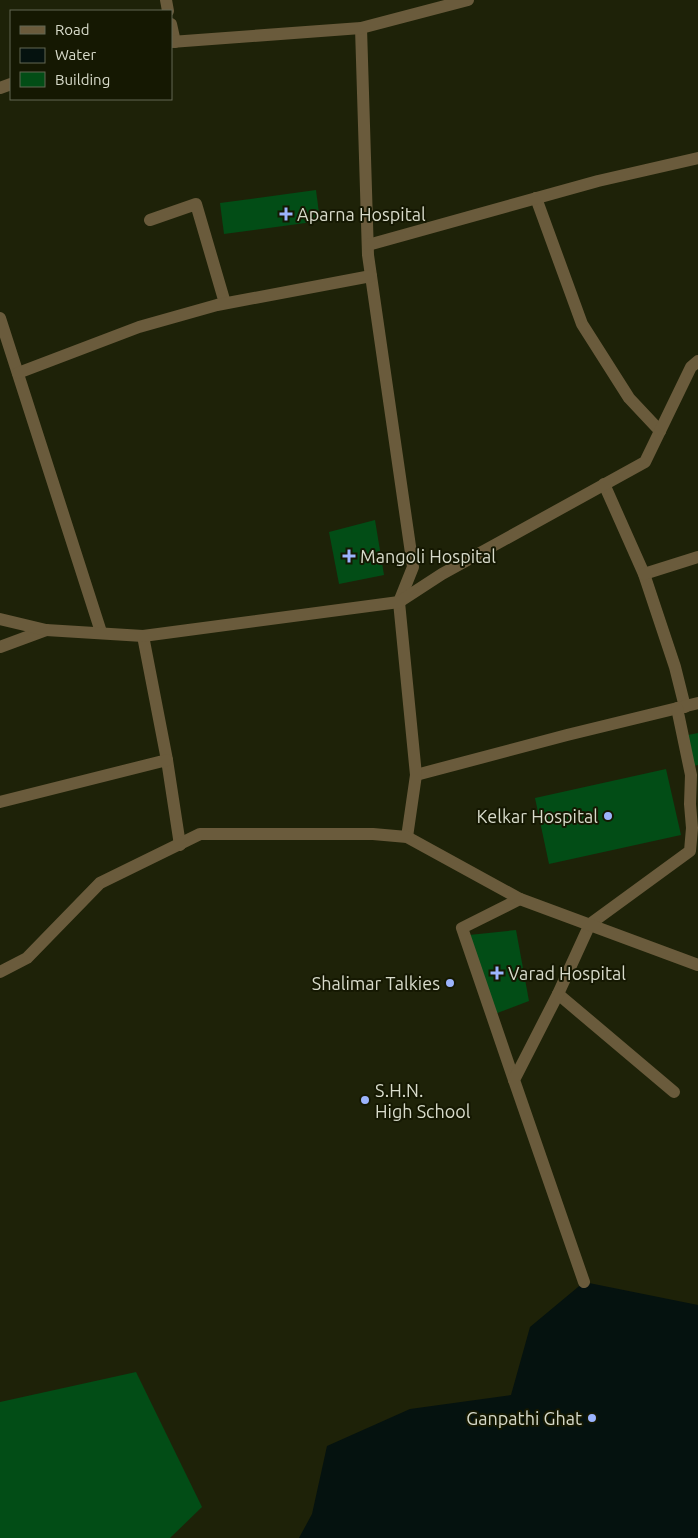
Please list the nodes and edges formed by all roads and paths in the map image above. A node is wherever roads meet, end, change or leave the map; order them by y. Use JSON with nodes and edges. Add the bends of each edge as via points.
{"nodes":[{"id":1,"x":468,"y":0,"type":"edge"},
{"id":2,"x":438,"y":4,"type":"edge"},
{"id":3,"x":361,"y":28,"type":"junction"},
{"id":4,"x":173,"y":42,"type":"edge"},
{"id":5,"x":698,"y":158,"type":"edge"},
{"id":6,"x":536,"y":198,"type":"junction"},
{"id":7,"x":150,"y":220,"type":"dead end"},
{"id":8,"x":368,"y":245,"type":"junction"},
{"id":9,"x":371,"y":276,"type":"junction"},
{"id":10,"x":225,"y":303,"type":"junction"},
{"id":11,"x":0,"y":318,"type":"edge"},
{"id":12,"x":698,"y":361,"type":"edge"},
{"id":13,"x":18,"y":373,"type":"junction"},
{"id":14,"x":660,"y":431,"type":"junction"},
{"id":15,"x":604,"y":484,"type":"junction"},
{"id":16,"x":698,"y":557,"type":"edge"},
{"id":17,"x":644,"y":574,"type":"junction"},
{"id":18,"x":399,"y":602,"type":"junction"},
{"id":19,"x":0,"y":619,"type":"edge"},
{"id":20,"x":46,"y":630,"type":"junction"},
{"id":21,"x":101,"y":632,"type":"junction"},
{"id":22,"x":143,"y":636,"type":"junction"},
{"id":23,"x":0,"y":646,"type":"edge"},
{"id":24,"x":698,"y":702,"type":"edge"},
{"id":25,"x":681,"y":707,"type":"junction"},
{"id":26,"x":167,"y":760,"type":"junction"},
{"id":27,"x":416,"y":775,"type":"junction"},
{"id":28,"x":0,"y":802,"type":"edge"},
{"id":29,"x":407,"y":837,"type":"junction"},
{"id":30,"x":180,"y":845,"type":"junction"},
{"id":31,"x":520,"y":899,"type":"junction"},
{"id":32,"x":590,"y":924,"type":"junction"},
{"id":33,"x":698,"y":965,"type":"edge"},
{"id":34,"x":0,"y":972,"type":"edge"},
{"id":35,"x":558,"y":994,"type":"junction"},
{"id":36,"x":514,"y":1080,"type":"junction"},
{"id":37,"x":674,"y":1092,"type":"dead end"},
{"id":38,"x":584,"y":1282,"type":"dead end"}],
"edges":[{"from":1,"to":2,"type":"street"},
{"from":2,"to":3,"type":"street"},
{"from":3,"to":4,"type":"street"},
{"from":3,"to":8,"type":"street"},
{"from":5,"to":6,"type":"street"},
{"from":6,"to":8,"type":"street"},
{"from":6,"to":14,"type":"street","via":[[582,324],[629,398]]},
{"from":7,"to":10,"type":"street","via":[[196,204]]},
{"from":8,"to":9,"type":"street"},
{"from":9,"to":10,"type":"street"},
{"from":9,"to":18,"type":"street","via":[[413,567]]},
{"from":10,"to":13,"type":"street","via":[[139,327]]},
{"from":11,"to":13,"type":"street"},
{"from":12,"to":14,"type":"street","via":[[691,367]]},
{"from":13,"to":21,"type":"street"},
{"from":14,"to":15,"type":"street","via":[[644,462]]},
{"from":15,"to":17,"type":"street"},
{"from":15,"to":18,"type":"street","via":[[442,574]]},
{"from":16,"to":17,"type":"street"},
{"from":17,"to":25,"type":"street","via":[[675,667]]},
{"from":18,"to":22,"type":"street"},
{"from":18,"to":27,"type":"street"},
{"from":19,"to":20,"type":"street"},
{"from":20,"to":21,"type":"street"},
{"from":20,"to":23,"type":"street"},
{"from":21,"to":22,"type":"street"},
{"from":22,"to":26,"type":"street"},
{"from":24,"to":25,"type":"street"},
{"from":25,"to":27,"type":"street"},
{"from":25,"to":32,"type":"street","via":[[691,775],[690,851]]},
{"from":26,"to":28,"type":"street"},
{"from":26,"to":30,"type":"street"},
{"from":27,"to":29,"type":"street"},
{"from":29,"to":30,"type":"street","via":[[373,834],[200,834]]},
{"from":29,"to":31,"type":"street"},
{"from":30,"to":34,"type":"street","via":[[100,883],[27,958]]},
{"from":31,"to":32,"type":"street"},
{"from":31,"to":36,"type":"street","via":[[462,928]]},
{"from":32,"to":33,"type":"street"},
{"from":32,"to":35,"type":"street"},
{"from":35,"to":36,"type":"street"},
{"from":35,"to":37,"type":"street"},
{"from":36,"to":38,"type":"street"}]}
